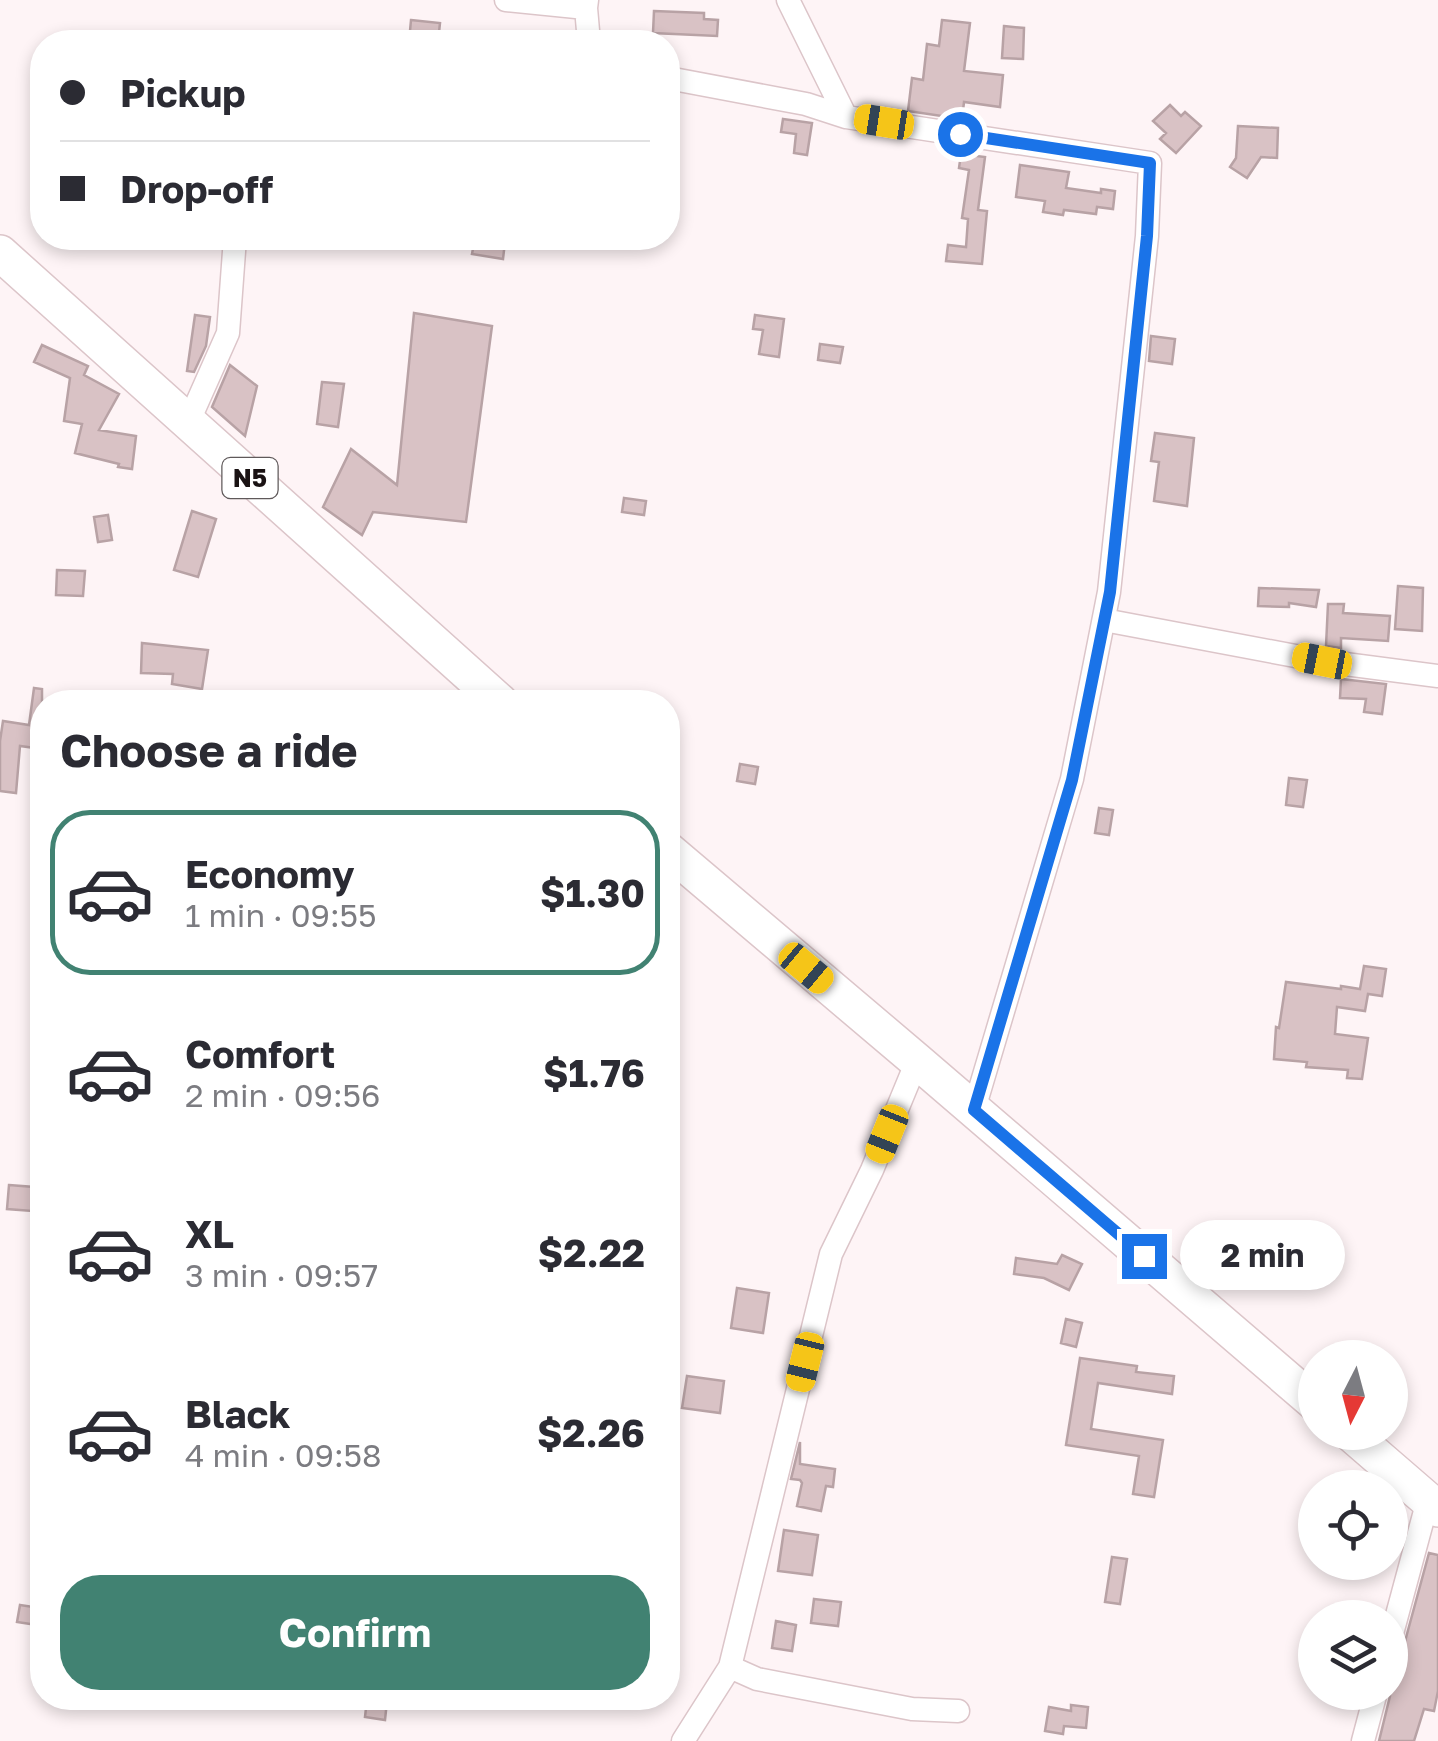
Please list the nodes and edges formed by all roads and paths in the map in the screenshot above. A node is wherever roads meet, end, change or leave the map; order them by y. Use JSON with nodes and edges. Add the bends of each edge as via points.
{"nodes":[{"id":1,"x":506,"y":0,"type":"edge"},
{"id":2,"x":788,"y":0,"type":"edge"},
{"id":3,"x":586,"y":4,"type":"edge"},
{"id":4,"x":588,"y":30,"type":"edge"},
{"id":5,"x":680,"y":80,"type":"edge"},
{"id":6,"x":846,"y":116,"type":"junction"},
{"id":7,"x":234,"y":250,"type":"edge"},
{"id":8,"x":0,"y":254,"type":"edge"},
{"id":9,"x":188,"y":422,"type":"junction"},
{"id":10,"x":1104,"y":620,"type":"junction"},
{"id":11,"x":1438,"y":676,"type":"edge"},
{"id":12,"x":487,"y":690,"type":"edge"},
{"id":13,"x":680,"y":860,"type":"edge"},
{"id":14,"x":917,"y":1061,"type":"junction"},
{"id":15,"x":974,"y":1110,"type":"junction"},
{"id":16,"x":1298,"y":1388,"type":"edge"},
{"id":17,"x":1370,"y":1450,"type":"edge"},
{"id":18,"x":1435,"y":1505,"type":"edge"},
{"id":19,"x":1404,"y":1600,"type":"edge"},
{"id":20,"x":730,"y":1667,"type":"junction"},
{"id":21,"x":1371,"y":1710,"type":"edge"},
{"id":22,"x":958,"y":1711,"type":"dead end"},
{"id":23,"x":683,"y":1741,"type":"edge"},
{"id":24,"x":1363,"y":1741,"type":"edge"}],
"edges":[{"from":1,"to":3,"type":"street"},
{"from":2,"to":6,"type":"street"},
{"from":3,"to":4,"type":"street"},
{"from":5,"to":6,"type":"street"},
{"from":6,"to":10,"type":"street","via":[[1150,163]]},
{"from":7,"to":9,"type":"street","via":[[228,332]]},
{"from":8,"to":9,"type":"highway","number":"N5"},
{"from":9,"to":12,"type":"highway","number":"N5"},
{"from":10,"to":11,"type":"street"},
{"from":10,"to":15,"type":"street","via":[[1072,780]]},
{"from":13,"to":14,"type":"highway"},
{"from":14,"to":15,"type":"highway"},
{"from":14,"to":20,"type":"street","via":[[831,1254]]},
{"from":15,"to":16,"type":"highway"},
{"from":17,"to":18,"type":"highway"},
{"from":18,"to":19,"type":"street"},
{"from":20,"to":22,"type":"street","via":[[912,1709]]},
{"from":20,"to":23,"type":"street"},
{"from":21,"to":24,"type":"street"}]}
